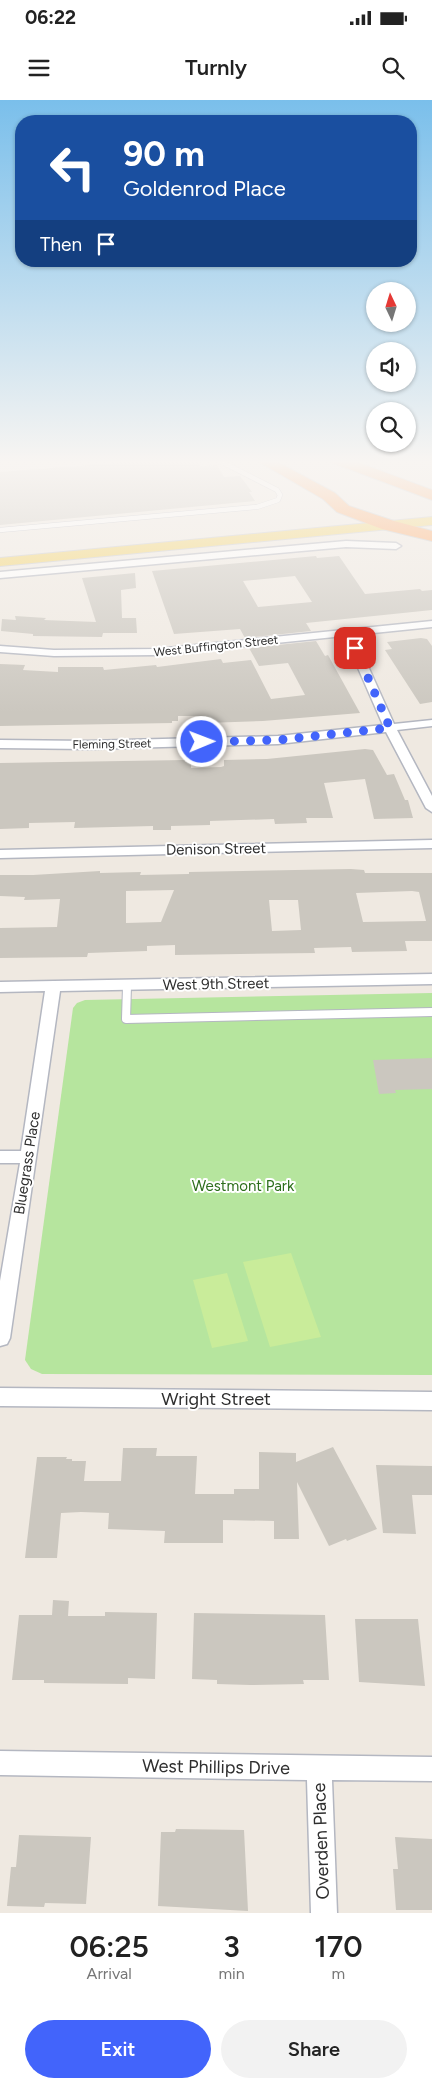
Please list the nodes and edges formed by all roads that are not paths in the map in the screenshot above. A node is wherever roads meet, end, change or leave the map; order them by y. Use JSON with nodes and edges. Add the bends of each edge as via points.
{"nodes":[{"id":1,"x":72,"y":544,"type":"edge"},
{"id":2,"x":193,"y":544,"type":"edge"},
{"id":3,"x":396,"y":546,"type":"dead end"},
{"id":4,"x":0,"y":550,"type":"edge"},
{"id":5,"x":0,"y":562,"type":"edge"},
{"id":6,"x":0,"y":575,"type":"edge"},
{"id":7,"x":432,"y":624,"type":"edge"},
{"id":8,"x":348,"y":633,"type":"junction"},
{"id":9,"x":0,"y":649,"type":"edge"},
{"id":10,"x":432,"y":722,"type":"edge"},
{"id":11,"x":390,"y":728,"type":"junction"},
{"id":12,"x":0,"y":744,"type":"edge"},
{"id":13,"x":432,"y":808,"type":"edge"},
{"id":14,"x":432,"y":844,"type":"edge"},
{"id":15,"x":0,"y":854,"type":"edge"},
{"id":16,"x":432,"y":979,"type":"edge"},
{"id":17,"x":127,"y":986,"type":"junction"},
{"id":18,"x":0,"y":987,"type":"edge"},
{"id":19,"x":52,"y":987,"type":"junction"},
{"id":20,"x":432,"y":1012,"type":"edge"},
{"id":21,"x":0,"y":1157,"type":"edge"},
{"id":22,"x":29,"y":1157,"type":"junction"},
{"id":23,"x":0,"y":1338,"type":"edge"},
{"id":24,"x":0,"y":1398,"type":"edge"},
{"id":25,"x":432,"y":1401,"type":"edge"},
{"id":26,"x":0,"y":1763,"type":"edge"},
{"id":27,"x":319,"y":1769,"type":"junction"},
{"id":28,"x":432,"y":1769,"type":"edge"},
{"id":29,"x":324,"y":1913,"type":"edge"}],
"edges":[{"from":1,"to":4,"type":"main road"},
{"from":2,"to":5,"type":"main road"},
{"from":3,"to":6,"type":"street","via":[[346,544]]},
{"from":7,"to":8,"type":"street","name":"West Buffington Street"},
{"from":8,"to":9,"type":"street","name":"West Buffington Street","via":[[157,652],[54,653]]},
{"from":8,"to":11,"type":"street"},
{"from":10,"to":11,"type":"street","name":"Fleming Street"},
{"from":11,"to":12,"type":"street","name":"Fleming Street","via":[[278,740]]},
{"from":11,"to":13,"type":"street"},
{"from":14,"to":15,"type":"street","name":"Denison Street"},
{"from":16,"to":17,"type":"street","name":"West 9th Street"},
{"from":17,"to":19,"type":"street","name":"West 9th Street"},
{"from":17,"to":20,"type":"lane","via":[[126,1019]]},
{"from":18,"to":19,"type":"street","name":"West 9th Street"},
{"from":19,"to":22,"type":"street","name":"Bluegrass Place"},
{"from":21,"to":22,"type":"street"},
{"from":22,"to":23,"type":"street","name":"Bluegrass Place"},
{"from":24,"to":25,"type":"street","name":"Wright Street"},
{"from":26,"to":27,"type":"street","name":"West Phillips Drive"},
{"from":27,"to":28,"type":"street","name":"West Phillips Drive"},
{"from":27,"to":29,"type":"street","name":"Overden Place"}]}
